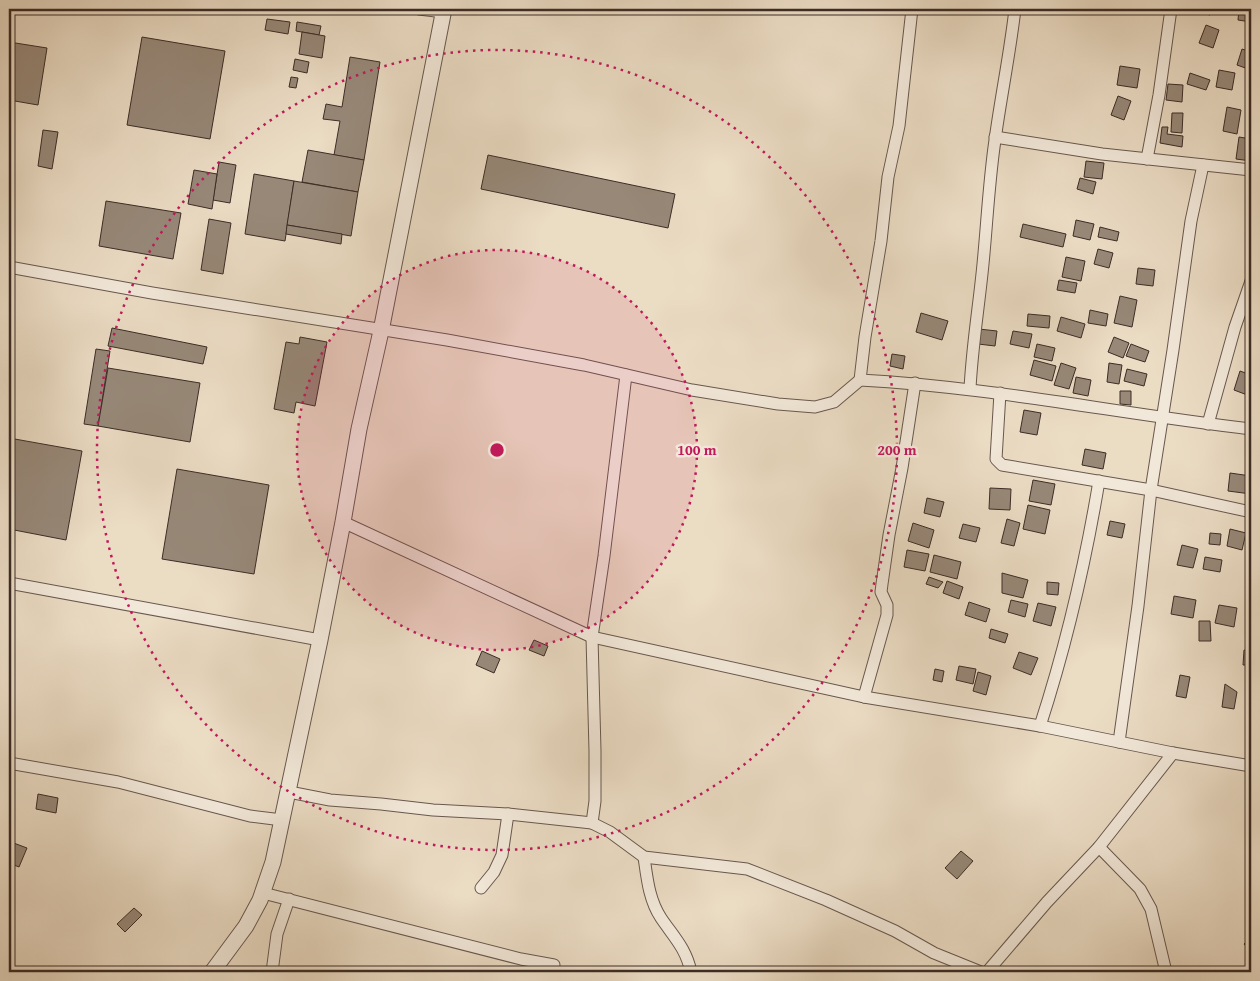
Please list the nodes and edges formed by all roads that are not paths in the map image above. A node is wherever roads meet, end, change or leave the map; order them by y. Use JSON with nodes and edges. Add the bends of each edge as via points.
{"nodes":[{"id":1,"x":419,"y":9,"type":"edge"},
{"id":2,"x":912,"y":9,"type":"edge"},
{"id":3,"x":1016,"y":9,"type":"edge"},
{"id":4,"x":1171,"y":9,"type":"edge"},
{"id":5,"x":444,"y":10,"type":"edge"},
{"id":6,"x":995,"y":137,"type":"junction"},
{"id":7,"x":1147,"y":159,"type":"junction"},
{"id":8,"x":1202,"y":165,"type":"junction"},
{"id":9,"x":1251,"y":170,"type":"edge"},
{"id":10,"x":9,"y":267,"type":"edge"},
{"id":11,"x":1251,"y":284,"type":"edge"},
{"id":12,"x":381,"y":331,"type":"junction"},
{"id":13,"x":626,"y":375,"type":"junction"},
{"id":14,"x":860,"y":380,"type":"junction"},
{"id":15,"x":915,"y":383,"type":"junction"},
{"id":16,"x":970,"y":388,"type":"junction"},
{"id":17,"x":1000,"y":393,"type":"junction"},
{"id":18,"x":1163,"y":416,"type":"junction"},
{"id":19,"x":1208,"y":424,"type":"junction"},
{"id":20,"x":1251,"y":429,"type":"edge"},
{"id":21,"x":1099,"y":481,"type":"junction"},
{"id":22,"x":1151,"y":490,"type":"junction"},
{"id":23,"x":1251,"y":512,"type":"edge"},
{"id":24,"x":343,"y":522,"type":"junction"},
{"id":25,"x":9,"y":583,"type":"edge"},
{"id":26,"x":592,"y":637,"type":"junction"},
{"id":27,"x":320,"y":640,"type":"junction"},
{"id":28,"x":864,"y":697,"type":"junction"},
{"id":29,"x":1040,"y":726,"type":"junction"},
{"id":30,"x":1119,"y":742,"type":"junction"},
{"id":31,"x":1173,"y":753,"type":"junction"},
{"id":32,"x":9,"y":763,"type":"edge"},
{"id":33,"x":1251,"y":766,"type":"edge"},
{"id":34,"x":289,"y":792,"type":"junction"},
{"id":35,"x":508,"y":814,"type":"junction"},
{"id":36,"x":282,"y":820,"type":"junction"},
{"id":37,"x":592,"y":823,"type":"junction"},
{"id":38,"x":1099,"y":847,"type":"junction"},
{"id":39,"x":644,"y":857,"type":"junction"},
{"id":40,"x":481,"y":888,"type":"dead end"},
{"id":41,"x":264,"y":894,"type":"junction"},
{"id":42,"x":289,"y":899,"type":"junction"},
{"id":43,"x":554,"y":965,"type":"dead end"},
{"id":44,"x":212,"y":972,"type":"edge"},
{"id":45,"x":272,"y":972,"type":"edge"},
{"id":46,"x":691,"y":972,"type":"edge"},
{"id":47,"x":981,"y":972,"type":"edge"},
{"id":48,"x":988,"y":972,"type":"edge"},
{"id":49,"x":1166,"y":972,"type":"edge"}],
"edges":[{"from":1,"to":5,"type":"street"},
{"from":2,"to":14,"type":"street","via":[[899,126],[888,177]]},
{"from":3,"to":6,"type":"street"},
{"from":4,"to":7,"type":"street"},
{"from":5,"to":12,"type":"street"},
{"from":6,"to":7,"type":"street"},
{"from":6,"to":16,"type":"street"},
{"from":7,"to":8,"type":"street"},
{"from":8,"to":9,"type":"street"},
{"from":8,"to":18,"type":"street"},
{"from":10,"to":12,"type":"street"},
{"from":11,"to":19,"type":"street","via":[[1235,327]]},
{"from":12,"to":13,"type":"street","via":[[447,340]]},
{"from":12,"to":24,"type":"street"},
{"from":13,"to":14,"type":"street","via":[[733,397],[815,407],[834,402]]},
{"from":13,"to":26,"type":"street"},
{"from":14,"to":15,"type":"street"},
{"from":15,"to":16,"type":"street"},
{"from":15,"to":28,"type":"street","via":[[881,592],[888,616]]},
{"from":16,"to":17,"type":"street"},
{"from":17,"to":18,"type":"street"},
{"from":17,"to":21,"type":"street","via":[[996,459],[1002,465]]},
{"from":18,"to":19,"type":"street"},
{"from":18,"to":22,"type":"street"},
{"from":19,"to":20,"type":"street"},
{"from":21,"to":22,"type":"street"},
{"from":21,"to":29,"type":"street","via":[[1070,625]]},
{"from":22,"to":23,"type":"street"},
{"from":22,"to":30,"type":"street"},
{"from":24,"to":26,"type":"street"},
{"from":24,"to":27,"type":"street"},
{"from":25,"to":27,"type":"street"},
{"from":26,"to":28,"type":"street"},
{"from":26,"to":37,"type":"street","via":[[595,801]]},
{"from":27,"to":34,"type":"street"},
{"from":28,"to":29,"type":"street"},
{"from":29,"to":30,"type":"street"},
{"from":30,"to":31,"type":"street"},
{"from":31,"to":33,"type":"street"},
{"from":31,"to":38,"type":"street"},
{"from":32,"to":36,"type":"street","via":[[118,782],[250,816]]},
{"from":34,"to":35,"type":"street","via":[[330,800]]},
{"from":34,"to":36,"type":"street"},
{"from":35,"to":37,"type":"street"},
{"from":35,"to":40,"type":"street","via":[[502,855]]},
{"from":36,"to":41,"type":"street"},
{"from":37,"to":39,"type":"street"},
{"from":38,"to":48,"type":"street"},
{"from":38,"to":49,"type":"street","via":[[1140,889],[1151,909]]},
{"from":39,"to":46,"type":"street","via":[[651,898],[660,917],[678,938]]},
{"from":39,"to":47,"type":"street","via":[[747,869],[826,900]]},
{"from":41,"to":42,"type":"street"},
{"from":41,"to":44,"type":"street","via":[[246,926]]},
{"from":42,"to":43,"type":"street","via":[[387,926]]},
{"from":42,"to":45,"type":"street","via":[[277,934]]}]}
